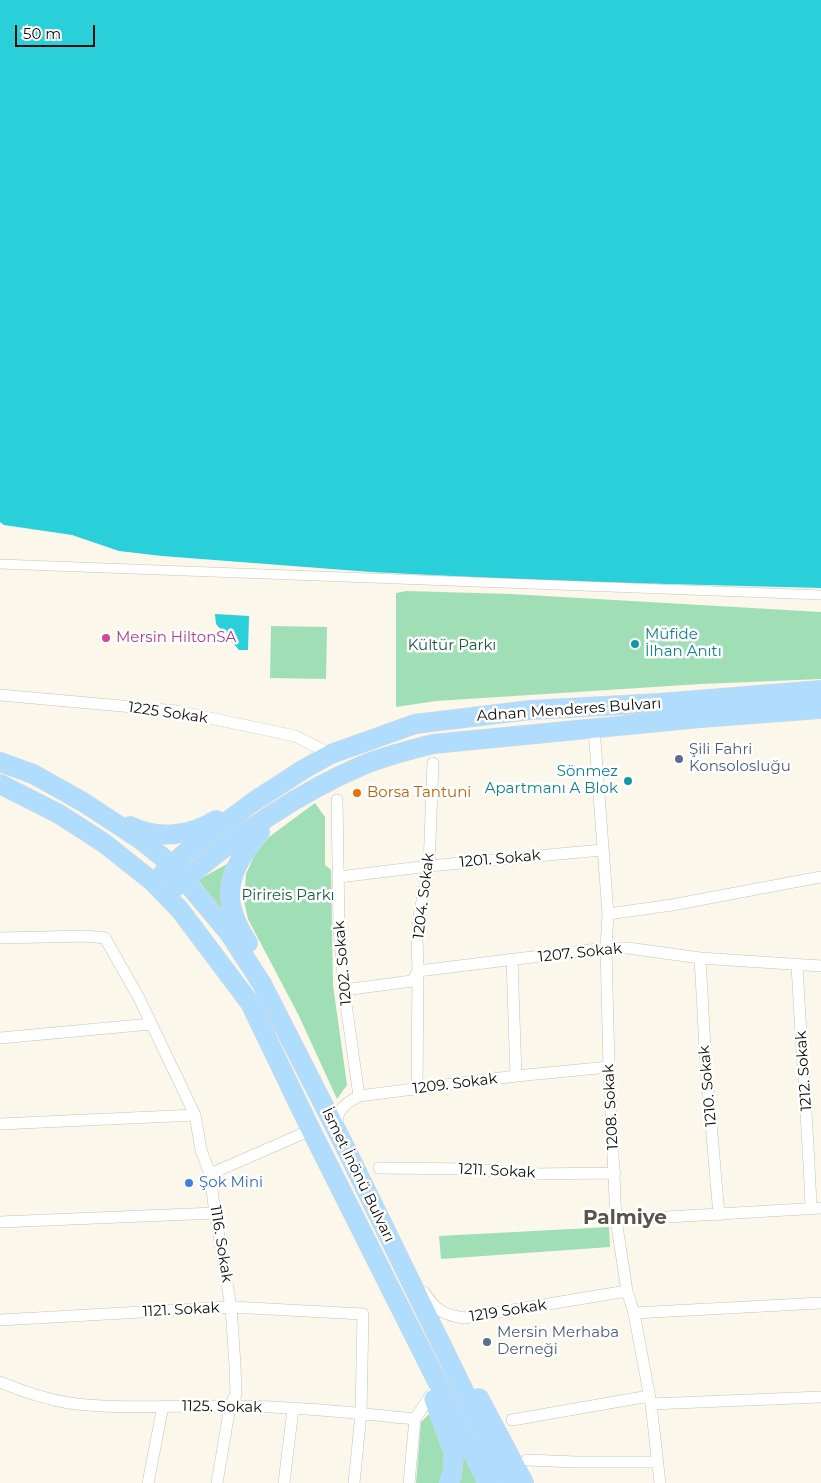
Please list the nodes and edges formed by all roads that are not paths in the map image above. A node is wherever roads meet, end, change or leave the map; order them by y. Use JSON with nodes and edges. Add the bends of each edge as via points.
{"nodes":[{"id":1,"x":0,"y":564,"type":"edge"},
{"id":2,"x":821,"y":595,"type":"edge"},
{"id":3,"x":821,"y":690,"type":"edge"},
{"id":4,"x":0,"y":695,"type":"edge"},
{"id":5,"x":821,"y":709,"type":"edge"},
{"id":6,"x":594,"y":728,"type":"junction"},
{"id":7,"x":331,"y":754,"type":"junction"},
{"id":8,"x":0,"y":762,"type":"edge"},
{"id":9,"x":433,"y":763,"type":"dead end"},
{"id":10,"x":0,"y":784,"type":"edge"},
{"id":11,"x":337,"y":800,"type":"dead end"},
{"id":12,"x":82,"y":802,"type":"junction"},
{"id":13,"x":253,"y":802,"type":"junction"},
{"id":14,"x":278,"y":810,"type":"junction"},
{"id":15,"x":602,"y":850,"type":"junction"},
{"id":16,"x":171,"y":864,"type":"junction"},
{"id":17,"x":429,"y":866,"type":"junction"},
{"id":18,"x":339,"y":877,"type":"junction"},
{"id":19,"x":821,"y":877,"type":"edge"},
{"id":20,"x":185,"y":879,"type":"junction"},
{"id":21,"x":160,"y":889,"type":"junction"},
{"id":22,"x":608,"y":914,"type":"junction"},
{"id":23,"x":0,"y":938,"type":"edge"},
{"id":24,"x":606,"y":948,"type":"junction"},
{"id":25,"x":700,"y":958,"type":"junction"},
{"id":26,"x":512,"y":960,"type":"junction"},
{"id":27,"x":797,"y":964,"type":"junction"},
{"id":28,"x":821,"y":966,"type":"edge"},
{"id":29,"x":418,"y":972,"type":"junction"},
{"id":30,"x":262,"y":984,"type":"junction"},
{"id":31,"x":344,"y":990,"type":"junction"},
{"id":32,"x":151,"y":1024,"type":"junction"},
{"id":33,"x":0,"y":1038,"type":"edge"},
{"id":34,"x":609,"y":1067,"type":"junction"},
{"id":35,"x":516,"y":1076,"type":"junction"},
{"id":36,"x":417,"y":1088,"type":"junction"},
{"id":37,"x":358,"y":1096,"type":"junction"},
{"id":38,"x":195,"y":1114,"type":"junction"},
{"id":39,"x":0,"y":1124,"type":"edge"},
{"id":40,"x":311,"y":1130,"type":"junction"},
{"id":41,"x":343,"y":1144,"type":"junction"},
{"id":42,"x":379,"y":1168,"type":"dead end"},
{"id":43,"x":615,"y":1172,"type":"junction"},
{"id":44,"x":210,"y":1174,"type":"junction"},
{"id":45,"x":816,"y":1208,"type":"edge"},
{"id":46,"x":215,"y":1213,"type":"junction"},
{"id":47,"x":719,"y":1215,"type":"junction"},
{"id":48,"x":616,"y":1220,"type":"junction"},
{"id":49,"x":0,"y":1222,"type":"edge"},
{"id":50,"x":406,"y":1273,"type":"junction"},
{"id":51,"x":627,"y":1291,"type":"junction"},
{"id":52,"x":419,"y":1301,"type":"junction"},
{"id":53,"x":821,"y":1303,"type":"edge"},
{"id":54,"x":231,"y":1307,"type":"junction"},
{"id":55,"x":634,"y":1313,"type":"junction"},
{"id":56,"x":0,"y":1320,"type":"edge"},
{"id":57,"x":427,"y":1361,"type":"junction"},
{"id":58,"x":0,"y":1382,"type":"edge"},
{"id":59,"x":432,"y":1393,"type":"junction"},
{"id":60,"x":821,"y":1396,"type":"edge"},
{"id":61,"x":650,"y":1400,"type":"junction"},
{"id":62,"x":163,"y":1406,"type":"junction"},
{"id":63,"x":230,"y":1406,"type":"junction"},
{"id":64,"x":293,"y":1408,"type":"junction"},
{"id":65,"x":361,"y":1414,"type":"junction"},
{"id":66,"x":415,"y":1419,"type":"junction"},
{"id":67,"x":512,"y":1420,"type":"dead end"},
{"id":68,"x":527,"y":1460,"type":"dead end"},
{"id":69,"x":657,"y":1462,"type":"junction"},
{"id":70,"x":148,"y":1483,"type":"edge"},
{"id":71,"x":217,"y":1483,"type":"edge"},
{"id":72,"x":284,"y":1483,"type":"edge"},
{"id":73,"x":354,"y":1483,"type":"edge"},
{"id":74,"x":410,"y":1483,"type":"edge"},
{"id":75,"x":449,"y":1483,"type":"edge"},
{"id":76,"x":488,"y":1483,"type":"edge"},
{"id":77,"x":509,"y":1483,"type":"edge"},
{"id":78,"x":524,"y":1483,"type":"edge"},
{"id":79,"x":660,"y":1483,"type":"edge"}],
"edges":[{"from":1,"to":2,"type":"street"},
{"from":3,"to":7,"type":"main road","name":"Adnan Menderes Bulvarı","via":[[530,710],[415,724]]},
{"from":4,"to":7,"type":"street","name":"1225 Sokak","via":[[177,711],[295,736]]},
{"from":5,"to":6,"type":"main road","name":"Adnan Menderes Bulvarı"},
{"from":6,"to":14,"type":"main road","name":"Adnan Menderes Bulvarı","via":[[433,744],[362,766]]},
{"from":6,"to":15,"type":"street","name":"1208. Sokak"},
{"from":7,"to":13,"type":"main road","name":"Adnan Menderes Bulvarı"},
{"from":8,"to":12,"type":"main road","via":[[34,774]]},
{"from":9,"to":17,"type":"street","name":"1204. Sokak"},
{"from":10,"to":21,"type":"main road","name":"İsmet İnönü Bulvarı","via":[[59,814],[104,843]]},
{"from":11,"to":18,"type":"street","name":"1202. Sokak"},
{"from":12,"to":13,"type":"main road","via":[[134,828],[165,835],[197,830]]},
{"from":12,"to":16,"type":"main road","via":[[141,840]]},
{"from":13,"to":16,"type":"main road","name":"Adnan Menderes Bulvarı"},
{"from":14,"to":20,"type":"main road","name":"Adnan Menderes Bulvarı"},
{"from":14,"to":30,"type":"main road","via":[[239,860],[231,889],[235,918],[255,957]]},
{"from":15,"to":17,"type":"street","name":"1201. Sokak"},
{"from":15,"to":22,"type":"street","name":"1208. Sokak"},
{"from":16,"to":20,"type":"main road","name":"İsmet İnönü Bulvarı"},
{"from":16,"to":21,"type":"main road","name":"Adnan Menderes Bulvarı"},
{"from":17,"to":18,"type":"street","name":"1201. Sokak"},
{"from":17,"to":29,"type":"street","name":"1204. Sokak","via":[[419,916]]},
{"from":18,"to":31,"type":"street","name":"1202. Sokak"},
{"from":19,"to":22,"type":"street","via":[[681,904]]},
{"from":20,"to":21,"type":"main road","name":"Adnan Menderes Bulvarı"},
{"from":20,"to":30,"type":"main road","name":"İsmet İnönü Bulvarı","via":[[229,933]]},
{"from":21,"to":40,"type":"main road","name":"İsmet İnönü Bulvarı","via":[[180,910],[250,1003]]},
{"from":22,"to":24,"type":"street","name":"1208. Sokak"},
{"from":23,"to":32,"type":"street","name":"1116. Sokak","via":[[104,938]]},
{"from":24,"to":25,"type":"street","name":"1207. Sokak"},
{"from":24,"to":26,"type":"street","name":"1207. Sokak"},
{"from":24,"to":34,"type":"street","name":"1208. Sokak"},
{"from":25,"to":27,"type":"street","name":"1207. Sokak"},
{"from":25,"to":47,"type":"street","name":"1210. Sokak"},
{"from":26,"to":29,"type":"street","name":"1207. Sokak"},
{"from":26,"to":35,"type":"street"},
{"from":27,"to":28,"type":"street","name":"1207. Sokak"},
{"from":27,"to":45,"type":"street","name":"1212. Sokak","via":[[802,1064]]},
{"from":29,"to":31,"type":"street","name":"1207. Sokak","via":[[412,981]]},
{"from":29,"to":36,"type":"street","name":"1204. Sokak"},
{"from":30,"to":41,"type":"main road","name":"İsmet İnönü Bulvarı"},
{"from":31,"to":37,"type":"street","name":"1202. Sokak"},
{"from":32,"to":33,"type":"street"},
{"from":32,"to":38,"type":"street","name":"1116. Sokak"},
{"from":34,"to":35,"type":"street","name":"1209. Sokak"},
{"from":34,"to":43,"type":"street","name":"1208. Sokak"},
{"from":35,"to":36,"type":"street","name":"1209. Sokak"},
{"from":36,"to":37,"type":"street","name":"1209. Sokak"},
{"from":37,"to":41,"type":"street","via":[[345,1103],[338,1113]]},
{"from":38,"to":39,"type":"street"},
{"from":38,"to":44,"type":"street","name":"1116. Sokak","via":[[201,1150]]},
{"from":40,"to":44,"type":"street"},
{"from":40,"to":57,"type":"main road","name":"İsmet İnönü Bulvarı"},
{"from":41,"to":50,"type":"main road","name":"İsmet İnönü Bulvarı"},
{"from":42,"to":43,"type":"street","name":"1211. Sokak","via":[[474,1169],[530,1174]]},
{"from":43,"to":48,"type":"street","name":"1208. Sokak"},
{"from":44,"to":46,"type":"street","name":"1116. Sokak"},
{"from":45,"to":47,"type":"street"},
{"from":46,"to":49,"type":"street"},
{"from":46,"to":54,"type":"street","name":"1116. Sokak"},
{"from":47,"to":48,"type":"street"},
{"from":48,"to":51,"type":"street","name":"1208. Sokak"},
{"from":50,"to":51,"type":"street","name":"1219 Sokak","via":[[422,1288],[430,1302],[446,1315],[464,1318]]},
{"from":50,"to":52,"type":"main road","name":"İsmet İnönü Bulvarı"},
{"from":51,"to":55,"type":"street","name":"1208. Sokak"},
{"from":52,"to":77,"type":"main road","name":"İsmet İnönü Bulvarı"},
{"from":52,"to":78,"type":"main road","via":[[494,1423]]},
{"from":53,"to":55,"type":"street"},
{"from":54,"to":56,"type":"street","name":"1121. Sokak"},
{"from":54,"to":63,"type":"street","name":"1116. Sokak","via":[[236,1394]]},
{"from":54,"to":65,"type":"street","name":"1121. Sokak","via":[[363,1314]]},
{"from":55,"to":61,"type":"street","name":"1208. Sokak"},
{"from":57,"to":59,"type":"main road"},
{"from":57,"to":76,"type":"main road","name":"İsmet İnönü Bulvarı"},
{"from":58,"to":62,"type":"street","name":"1125. Sokak","via":[[68,1402]]},
{"from":59,"to":66,"type":"street"},
{"from":59,"to":75,"type":"main road","via":[[454,1454]]},
{"from":60,"to":61,"type":"street"},
{"from":61,"to":67,"type":"street"},
{"from":61,"to":69,"type":"street","name":"1208. Sokak"},
{"from":62,"to":63,"type":"street","name":"1125. Sokak"},
{"from":62,"to":70,"type":"street"},
{"from":63,"to":64,"type":"street","name":"1125. Sokak"},
{"from":63,"to":71,"type":"street","name":"1116. Sokak"},
{"from":64,"to":65,"type":"street","name":"1125. Sokak"},
{"from":64,"to":72,"type":"street"},
{"from":65,"to":66,"type":"street","name":"1125. Sokak"},
{"from":65,"to":73,"type":"street"},
{"from":66,"to":74,"type":"street"},
{"from":68,"to":69,"type":"street"},
{"from":69,"to":79,"type":"street","name":"1208. Sokak"}]}
